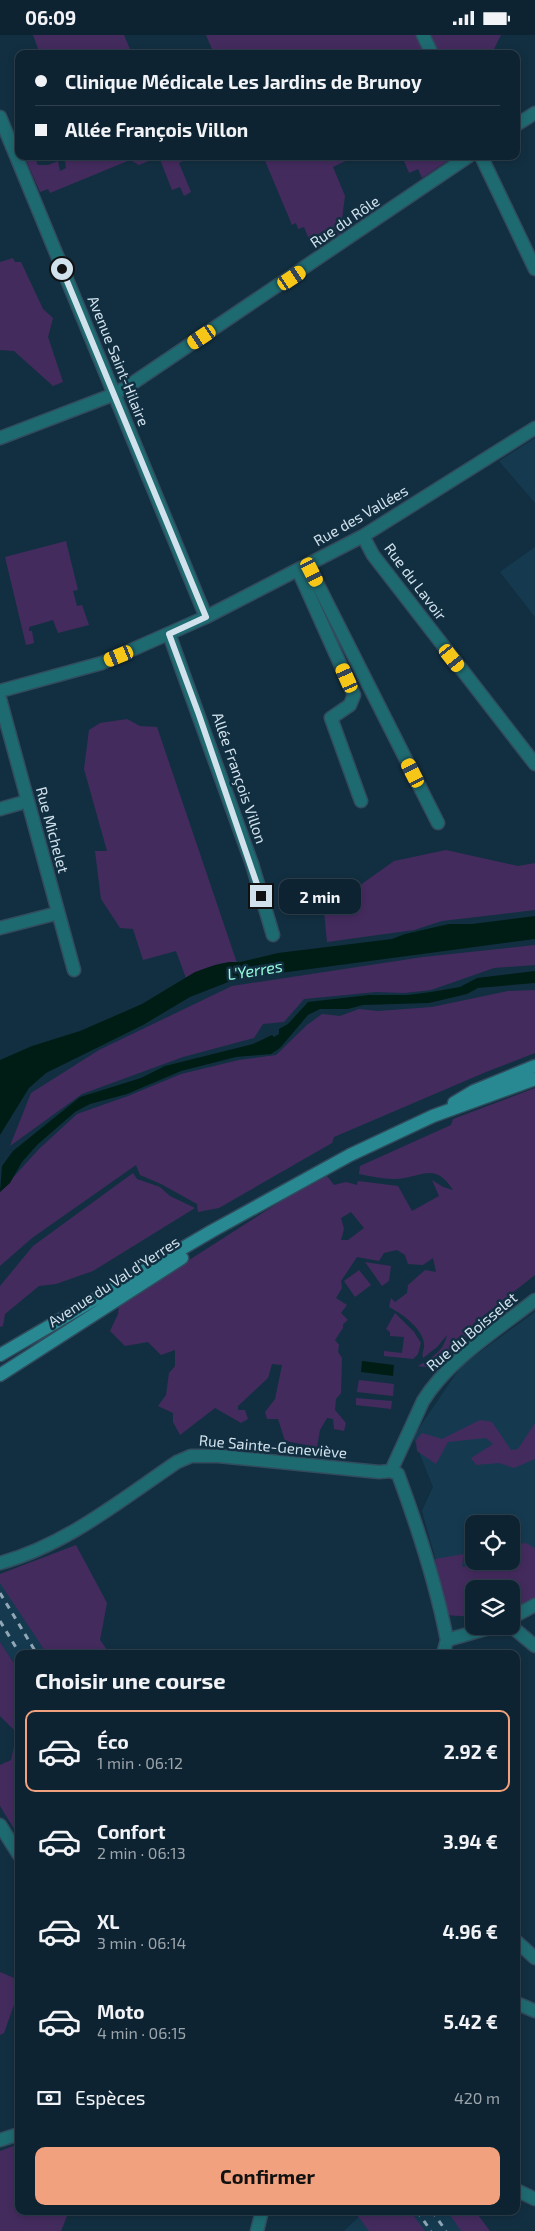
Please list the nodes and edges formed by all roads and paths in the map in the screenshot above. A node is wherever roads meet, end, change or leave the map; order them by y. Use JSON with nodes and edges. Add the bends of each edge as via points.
{"nodes":[{"id":1,"x":423,"y":35,"type":"edge"},
{"id":2,"x":430,"y":50,"type":"edge"},
{"id":3,"x":535,"y":113,"type":"edge"},
{"id":4,"x":0,"y":117,"type":"edge"},
{"id":5,"x":520,"y":122,"type":"edge"},
{"id":6,"x":15,"y":154,"type":"edge"},
{"id":7,"x":18,"y":160,"type":"edge"},
{"id":8,"x":463,"y":160,"type":"edge"},
{"id":9,"x":483,"y":160,"type":"edge"},
{"id":10,"x":535,"y":269,"type":"edge"},
{"id":11,"x":114,"y":395,"type":"junction"},
{"id":12,"x":535,"y":428,"type":"edge"},
{"id":13,"x":0,"y":437,"type":"edge"},
{"id":14,"x":363,"y":536,"type":"junction"},
{"id":15,"x":303,"y":567,"type":"junction"},
{"id":16,"x":206,"y":617,"type":"junction"},
{"id":17,"x":169,"y":634,"type":"junction"},
{"id":18,"x":0,"y":691,"type":"edge"},
{"id":19,"x":0,"y":699,"type":"edge"},
{"id":20,"x":535,"y":764,"type":"edge"},
{"id":21,"x":28,"y":801,"type":"junction"},
{"id":22,"x":361,"y":801,"type":"dead end"},
{"id":23,"x":0,"y":809,"type":"edge"},
{"id":24,"x":438,"y":823,"type":"dead end"},
{"id":25,"x":58,"y":913,"type":"junction"},
{"id":26,"x":0,"y":928,"type":"edge"},
{"id":27,"x":273,"y":935,"type":"dead end"},
{"id":28,"x":74,"y":970,"type":"dead end"},
{"id":29,"x":535,"y":1066,"type":"edge"},
{"id":30,"x":535,"y":1079,"type":"edge"},
{"id":31,"x":433,"y":1116,"type":"junction"},
{"id":32,"x":244,"y":1215,"type":"junction"},
{"id":33,"x":535,"y":1300,"type":"edge"},
{"id":34,"x":0,"y":1355,"type":"edge"},
{"id":35,"x":0,"y":1375,"type":"edge"},
{"id":36,"x":392,"y":1471,"type":"junction"},
{"id":37,"x":0,"y":1563,"type":"edge"},
{"id":38,"x":535,"y":1605,"type":"edge"},
{"id":39,"x":520,"y":1613,"type":"edge"},
{"id":40,"x":520,"y":1634,"type":"edge"},
{"id":41,"x":466,"y":1635,"type":"edge"},
{"id":42,"x":447,"y":1640,"type":"junction"},
{"id":43,"x":535,"y":1646,"type":"edge"},
{"id":44,"x":443,"y":1650,"type":"edge"},
{"id":45,"x":0,"y":1825,"type":"edge"},
{"id":46,"x":15,"y":1849,"type":"edge"},
{"id":47,"x":520,"y":1945,"type":"edge"},
{"id":48,"x":535,"y":1958,"type":"edge"},
{"id":49,"x":520,"y":2005,"type":"edge"},
{"id":50,"x":535,"y":2011,"type":"edge"},
{"id":51,"x":15,"y":2135,"type":"edge"},
{"id":52,"x":0,"y":2140,"type":"edge"},
{"id":53,"x":520,"y":2192,"type":"edge"},
{"id":54,"x":535,"y":2199,"type":"edge"},
{"id":55,"x":261,"y":2215,"type":"edge"},
{"id":56,"x":257,"y":2231,"type":"edge"}],
"edges":[{"from":1,"to":2,"type":"street"},
{"from":3,"to":5,"type":"street"},
{"from":4,"to":6,"type":"street","name":"Avenue Saint-Hilaire"},
{"from":7,"to":11,"type":"street","name":"Avenue Saint-Hilaire"},
{"from":8,"to":11,"type":"street","name":"Rue du Rôle"},
{"from":9,"to":10,"type":"street"},
{"from":11,"to":13,"type":"street","name":"Rue du Rôle"},
{"from":11,"to":16,"type":"street","name":"Avenue Saint-Hilaire"},
{"from":12,"to":14,"type":"street","name":"Rue des Vallées"},
{"from":14,"to":15,"type":"street","name":"Rue des Vallées"},
{"from":14,"to":20,"type":"street","name":"Rue du Lavoir","via":[[372,555]]},
{"from":15,"to":16,"type":"street","name":"Rue des Vallées"},
{"from":15,"to":22,"type":"street","via":[[354,695],[350,705],[331,718]]},
{"from":15,"to":24,"type":"street"},
{"from":16,"to":17,"type":"street","name":"Rue des Vallées"},
{"from":17,"to":18,"type":"street","name":"Rue des Vallées","via":[[102,663]]},
{"from":17,"to":27,"type":"street","name":"Allée François Villon","via":[[252,864]]},
{"from":19,"to":21,"type":"street","name":"Rue Michelet"},
{"from":21,"to":23,"type":"street"},
{"from":21,"to":25,"type":"street","name":"Rue Michelet"},
{"from":25,"to":26,"type":"street"},
{"from":25,"to":28,"type":"street","name":"Rue Michelet"},
{"from":29,"to":31,"type":"main road","name":"Avenue du Val d'Yerres","via":[[474,1091]]},
{"from":30,"to":31,"type":"main road","name":"Avenue du Val d'Yerres"},
{"from":31,"to":32,"type":"main road","name":"Avenue du Val d'Yerres","via":[[350,1155]]},
{"from":32,"to":34,"type":"main road","name":"Avenue du Val d'Yerres"},
{"from":32,"to":35,"type":"main road","name":"Avenue du Val d'Yerres","via":[[212,1239]]},
{"from":33,"to":36,"type":"street","name":"Rue du Boisselet","via":[[458,1361],[430,1390]]},
{"from":36,"to":37,"type":"street","name":"Rue Sainte-Geneviève","via":[[379,1473],[191,1456],[177,1462],[68,1535]]},
{"from":36,"to":42,"type":"street","via":[[398,1474],[418,1528]]},
{"from":38,"to":39,"type":"street"},
{"from":40,"to":43,"type":"street"},
{"from":41,"to":42,"type":"street"},
{"from":42,"to":44,"type":"street"},
{"from":45,"to":46,"type":"street"},
{"from":47,"to":48,"type":"street"},
{"from":49,"to":50,"type":"street"},
{"from":51,"to":52,"type":"street"},
{"from":53,"to":54,"type":"street"},
{"from":55,"to":56,"type":"street"}]}
